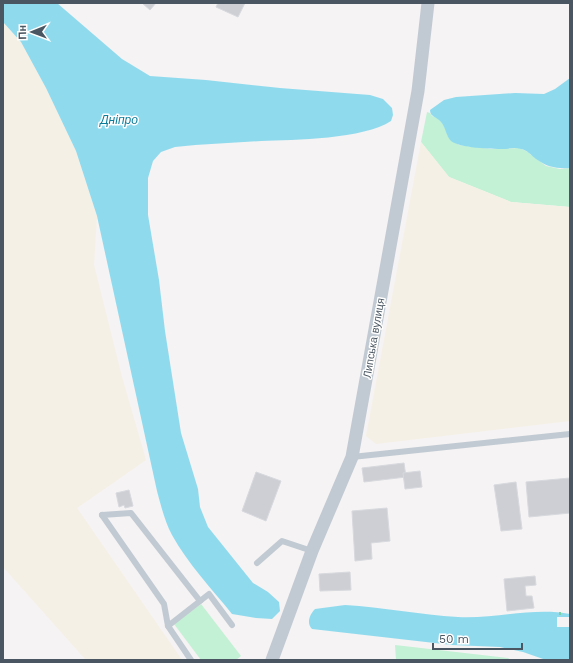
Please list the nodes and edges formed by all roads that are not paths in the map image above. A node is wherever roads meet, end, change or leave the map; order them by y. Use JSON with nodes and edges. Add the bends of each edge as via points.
{"nodes":[{"id":1,"x":428,"y":3,"type":"edge"},
{"id":2,"x":570,"y":434,"type":"edge"},
{"id":3,"x":352,"y":457,"type":"junction"},
{"id":4,"x":312,"y":551,"type":"junction"},
{"id":5,"x":257,"y":563,"type":"dead end"},
{"id":6,"x":200,"y":601,"type":"junction"},
{"id":7,"x":232,"y":625,"type":"dead end"},
{"id":8,"x":168,"y":626,"type":"junction"},
{"id":9,"x":191,"y":660,"type":"edge"},
{"id":10,"x":272,"y":660,"type":"edge"}],
"edges":[{"from":1,"to":3,"type":"street","name":"Липська вулиця","via":[[418,91]]},
{"from":2,"to":3,"type":"lane"},
{"from":3,"to":4,"type":"street","name":"Липська вулиця"},
{"from":4,"to":5,"type":"lane","via":[[282,541]]},
{"from":4,"to":10,"type":"street","name":"Липська вулиця"},
{"from":6,"to":7,"type":"lane","via":[[209,594]]},
{"from":6,"to":8,"type":"lane"},
{"from":6,"to":8,"type":"lane","via":[[131,513],[102,515],[164,604]]},
{"from":8,"to":9,"type":"lane"}]}
